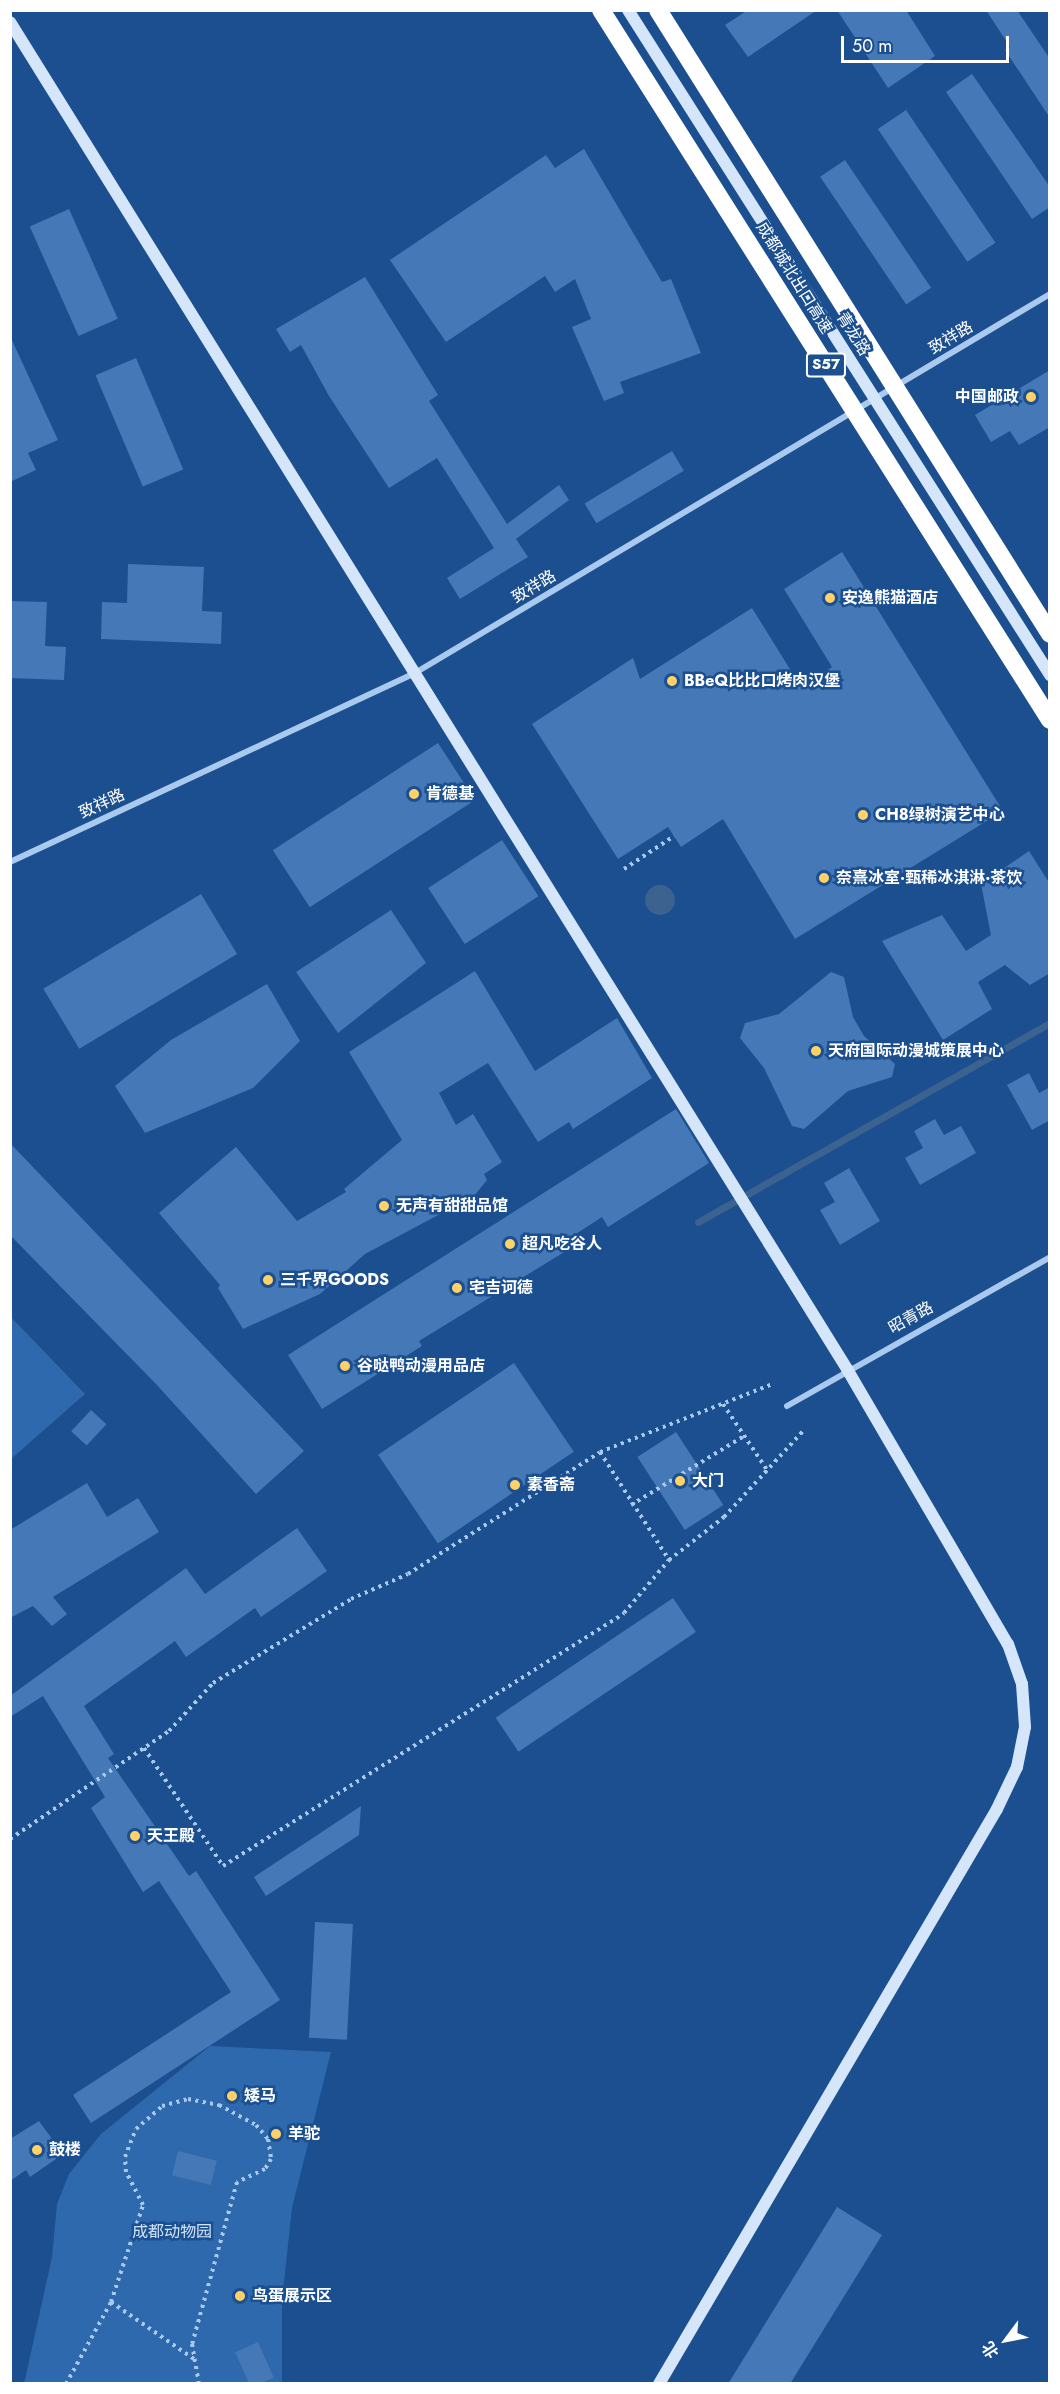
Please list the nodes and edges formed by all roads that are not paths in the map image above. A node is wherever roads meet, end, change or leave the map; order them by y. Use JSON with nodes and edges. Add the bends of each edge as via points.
{"nodes":[{"id":1,"x":601,"y":10,"type":"edge"},
{"id":2,"x":628,"y":10,"type":"edge"},
{"id":3,"x":658,"y":10,"type":"edge"},
{"id":4,"x":10,"y":22,"type":"edge"},
{"id":5,"x":1050,"y":294,"type":"edge"},
{"id":6,"x":876,"y":400,"type":"junction"},
{"id":7,"x":1050,"y":634,"type":"edge"},
{"id":8,"x":415,"y":673,"type":"junction"},
{"id":9,"x":1050,"y":675,"type":"edge"},
{"id":10,"x":1050,"y":720,"type":"edge"},
{"id":11,"x":10,"y":862,"type":"edge"},
{"id":12,"x":1050,"y":1257,"type":"edge"},
{"id":13,"x":847,"y":1369,"type":"junction"},
{"id":14,"x":787,"y":1406,"type":"dead end"},
{"id":15,"x":659,"y":2384,"type":"edge"}],
"edges":[{"from":1,"to":10,"type":"highway","name":"成都城北出口高速","number":"S57","bridge":true},
{"from":2,"to":6,"type":"street","name":"青龙路"},
{"from":3,"to":7,"type":"highway","name":"成都城北出口高速","number":"S57","bridge":true},
{"from":4,"to":8,"type":"street"},
{"from":5,"to":6,"type":"street","name":"致祥路"},
{"from":6,"to":8,"type":"street","name":"致祥路"},
{"from":6,"to":9,"type":"street","name":"青龙路"},
{"from":8,"to":11,"type":"street","name":"致祥路"},
{"from":8,"to":13,"type":"street"},
{"from":12,"to":13,"type":"street","name":"昭青路"},
{"from":13,"to":14,"type":"street","name":"昭青路"},
{"from":13,"to":15,"type":"street","via":[[1008,1644],[1022,1684],[1025,1727],[1017,1767],[996,1809]]}]}
